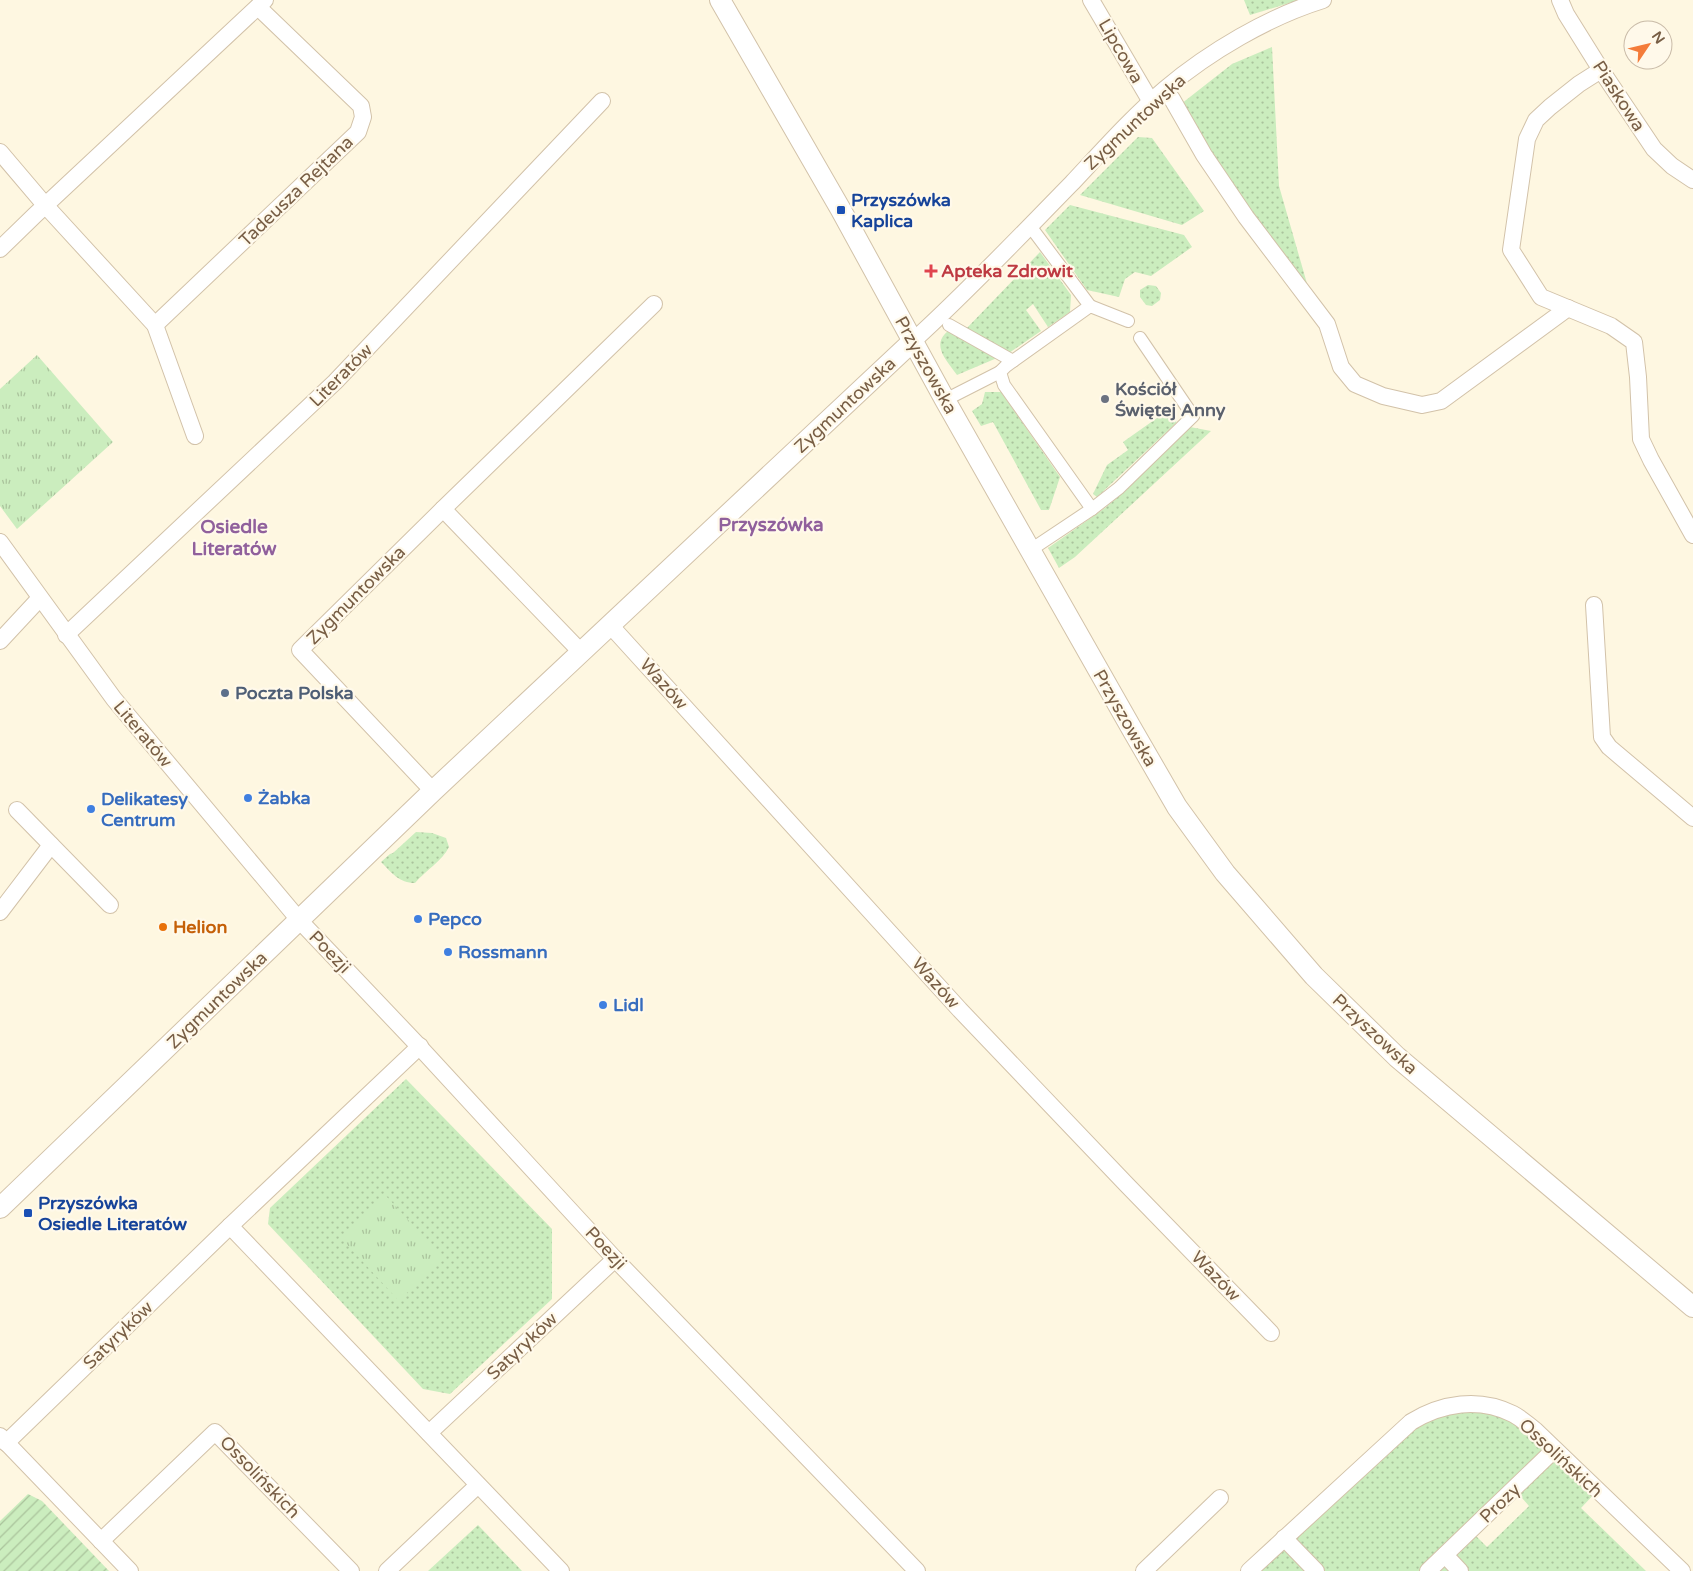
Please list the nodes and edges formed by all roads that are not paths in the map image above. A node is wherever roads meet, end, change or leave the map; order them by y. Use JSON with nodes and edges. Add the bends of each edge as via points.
{"nodes":[{"id":1,"x":720,"y":0,"type":"edge"},
{"id":2,"x":1091,"y":0,"type":"edge"},
{"id":3,"x":1323,"y":0,"type":"edge"},
{"id":4,"x":1560,"y":0,"type":"edge"},
{"id":5,"x":255,"y":5,"type":"edge"},
{"id":6,"x":1601,"y":70,"type":"junction"},
{"id":7,"x":1164,"y":90,"type":"junction"},
{"id":8,"x":602,"y":101,"type":"dead end"},
{"id":9,"x":1151,"y":102,"type":"junction"},
{"id":10,"x":0,"y":152,"type":"edge"},
{"id":11,"x":1693,"y":180,"type":"edge"},
{"id":12,"x":45,"y":205,"type":"junction"},
{"id":13,"x":1030,"y":226,"type":"junction"},
{"id":14,"x":0,"y":249,"type":"edge"},
{"id":15,"x":654,"y":304,"type":"dead end"},
{"id":16,"x":1090,"y":306,"type":"junction"},
{"id":17,"x":1568,"y":308,"type":"junction"},
{"id":18,"x":1128,"y":321,"type":"dead end"},
{"id":19,"x":155,"y":325,"type":"junction"},
{"id":20,"x":949,"y":325,"type":"dead end"},
{"id":21,"x":1140,"y":338,"type":"dead end"},
{"id":22,"x":913,"y":341,"type":"junction"},
{"id":23,"x":1013,"y":361,"type":"junction"},
{"id":24,"x":1000,"y":372,"type":"junction"},
{"id":25,"x":945,"y":400,"type":"junction"},
{"id":26,"x":196,"y":436,"type":"dead end"},
{"id":27,"x":443,"y":509,"type":"junction"},
{"id":28,"x":1092,"y":509,"type":"junction"},
{"id":29,"x":1693,"y":535,"type":"edge"},
{"id":30,"x":0,"y":542,"type":"edge"},
{"id":31,"x":1030,"y":551,"type":"junction"},
{"id":32,"x":40,"y":598,"type":"junction"},
{"id":33,"x":1594,"y":605,"type":"dead end"},
{"id":34,"x":610,"y":625,"type":"junction"},
{"id":35,"x":66,"y":635,"type":"junction"},
{"id":36,"x":0,"y":641,"type":"edge"},
{"id":37,"x":581,"y":652,"type":"junction"},
{"id":38,"x":434,"y":791,"type":"junction"},
{"id":39,"x":18,"y":810,"type":"dead end"},
{"id":40,"x":1693,"y":818,"type":"edge"},
{"id":41,"x":51,"y":845,"type":"junction"},
{"id":42,"x":110,"y":905,"type":"dead end"},
{"id":43,"x":0,"y":912,"type":"edge"},
{"id":44,"x":300,"y":921,"type":"junction"},
{"id":45,"x":420,"y":1046,"type":"junction"},
{"id":46,"x":0,"y":1208,"type":"edge"},
{"id":47,"x":230,"y":1226,"type":"junction"},
{"id":48,"x":615,"y":1259,"type":"junction"},
{"id":49,"x":1693,"y":1307,"type":"edge"},
{"id":50,"x":1271,"y":1333,"type":"dead end"},
{"id":51,"x":429,"y":1433,"type":"junction"},
{"id":52,"x":3,"y":1440,"type":"edge"},
{"id":53,"x":1554,"y":1450,"type":"junction"},
{"id":54,"x":478,"y":1484,"type":"junction"},
{"id":55,"x":1220,"y":1498,"type":"dead end"},
{"id":56,"x":1284,"y":1538,"type":"junction"},
{"id":57,"x":101,"y":1541,"type":"junction"},
{"id":58,"x":1445,"y":1555,"type":"junction"},
{"id":59,"x":130,"y":1571,"type":"edge"},
{"id":60,"x":351,"y":1571,"type":"edge"},
{"id":61,"x":387,"y":1571,"type":"edge"},
{"id":62,"x":561,"y":1571,"type":"edge"},
{"id":63,"x":917,"y":1571,"type":"edge"},
{"id":64,"x":1144,"y":1571,"type":"edge"},
{"id":65,"x":1249,"y":1571,"type":"edge"},
{"id":66,"x":1316,"y":1571,"type":"edge"},
{"id":67,"x":1428,"y":1571,"type":"edge"},
{"id":68,"x":1460,"y":1571,"type":"edge"},
{"id":69,"x":1682,"y":1571,"type":"edge"}],
"edges":[{"from":1,"to":22,"type":"street","name":"Przyszowska"},
{"from":2,"to":9,"type":"street","name":"Lipcowa"},
{"from":3,"to":7,"type":"street","name":"Zygmuntowska","via":[[1271,21],[1225,46]]},
{"from":4,"to":6,"type":"street","name":"Piaskowa"},
{"from":5,"to":12,"type":"street","name":"Tadeusza Rejtana"},
{"from":5,"to":19,"type":"street","name":"Tadeusza Rejtana","via":[[361,106],[363,118],[358,132]]},
{"from":6,"to":11,"type":"street","name":"Piaskowa","via":[[1654,149]]},
{"from":6,"to":17,"type":"street","via":[[1536,120],[1527,139],[1511,250],[1541,297]]},
{"from":7,"to":9,"type":"street","name":"Zygmuntowska"},
{"from":7,"to":17,"type":"street","via":[[1246,217],[1327,324],[1341,367],[1355,384],[1383,396],[1422,405],[1441,401]]},
{"from":8,"to":35,"type":"street","name":"Literatów","via":[[335,382]]},
{"from":9,"to":13,"type":"street","name":"Zygmuntowska"},
{"from":10,"to":12,"type":"street"},
{"from":12,"to":14,"type":"street","name":"Tadeusza Rejtana"},
{"from":12,"to":19,"type":"street"},
{"from":13,"to":16,"type":"street"},
{"from":13,"to":22,"type":"street","name":"Zygmuntowska"},
{"from":15,"to":27,"type":"street","name":"Zygmuntowska"},
{"from":16,"to":18,"type":"street"},
{"from":16,"to":23,"type":"street"},
{"from":17,"to":29,"type":"street","via":[[1611,326],[1634,342],[1641,439]]},
{"from":19,"to":26,"type":"street"},
{"from":20,"to":23,"type":"street"},
{"from":21,"to":28,"type":"street","via":[[1193,416],[1119,488]]},
{"from":22,"to":25,"type":"street","name":"Przyszowska"},
{"from":22,"to":34,"type":"street","name":"Zygmuntowska"},
{"from":23,"to":24,"type":"street"},
{"from":24,"to":25,"type":"street"},
{"from":24,"to":28,"type":"street","via":[[1004,385]]},
{"from":25,"to":31,"type":"street","name":"Przyszowska"},
{"from":27,"to":37,"type":"street"},
{"from":27,"to":38,"type":"street","name":"Zygmuntowska","via":[[300,650]]},
{"from":28,"to":31,"type":"street"},
{"from":30,"to":32,"type":"street","name":"Literatów"},
{"from":31,"to":49,"type":"street","name":"Przyszowska","via":[[1177,806],[1259,914],[1314,976],[1397,1056]]},
{"from":32,"to":35,"type":"street","name":"Literatów"},
{"from":32,"to":36,"type":"street"},
{"from":33,"to":40,"type":"street","via":[[1602,737],[1609,747]]},
{"from":34,"to":37,"type":"street","name":"Zygmuntowska"},
{"from":34,"to":50,"type":"street","name":"Wazów","via":[[967,1017]]},
{"from":35,"to":44,"type":"street","name":"Literatów","via":[[114,699]]},
{"from":37,"to":38,"type":"street","name":"Zygmuntowska"},
{"from":38,"to":44,"type":"street","name":"Zygmuntowska"},
{"from":39,"to":41,"type":"street"},
{"from":41,"to":42,"type":"street"},
{"from":41,"to":43,"type":"street"},
{"from":44,"to":45,"type":"street","name":"Poezji"},
{"from":44,"to":46,"type":"street","name":"Zygmuntowska"},
{"from":45,"to":47,"type":"street","name":"Satyryków"},
{"from":45,"to":48,"type":"street","name":"Poezji"},
{"from":47,"to":51,"type":"street"},
{"from":47,"to":52,"type":"street","name":"Satyryków"},
{"from":48,"to":51,"type":"street","name":"Satyryków"},
{"from":48,"to":63,"type":"street","name":"Poezji"},
{"from":51,"to":54,"type":"street"},
{"from":52,"to":57,"type":"street"},
{"from":53,"to":56,"type":"street","name":"Ossolińskich","via":[[1514,1414],[1500,1409],[1456,1404],[1433,1411],[1411,1422]]},
{"from":53,"to":58,"type":"street","name":"Prozy"},
{"from":53,"to":69,"type":"street","name":"Ossolińskich"},
{"from":54,"to":61,"type":"street"},
{"from":54,"to":62,"type":"street"},
{"from":55,"to":64,"type":"street"},
{"from":56,"to":65,"type":"street","name":"Ossolińskich"},
{"from":56,"to":66,"type":"street"},
{"from":57,"to":59,"type":"street"},
{"from":57,"to":60,"type":"street","name":"Ossolińskich","via":[[215,1432]]},
{"from":58,"to":67,"type":"street","name":"Prozy"},
{"from":58,"to":68,"type":"street"}]}
